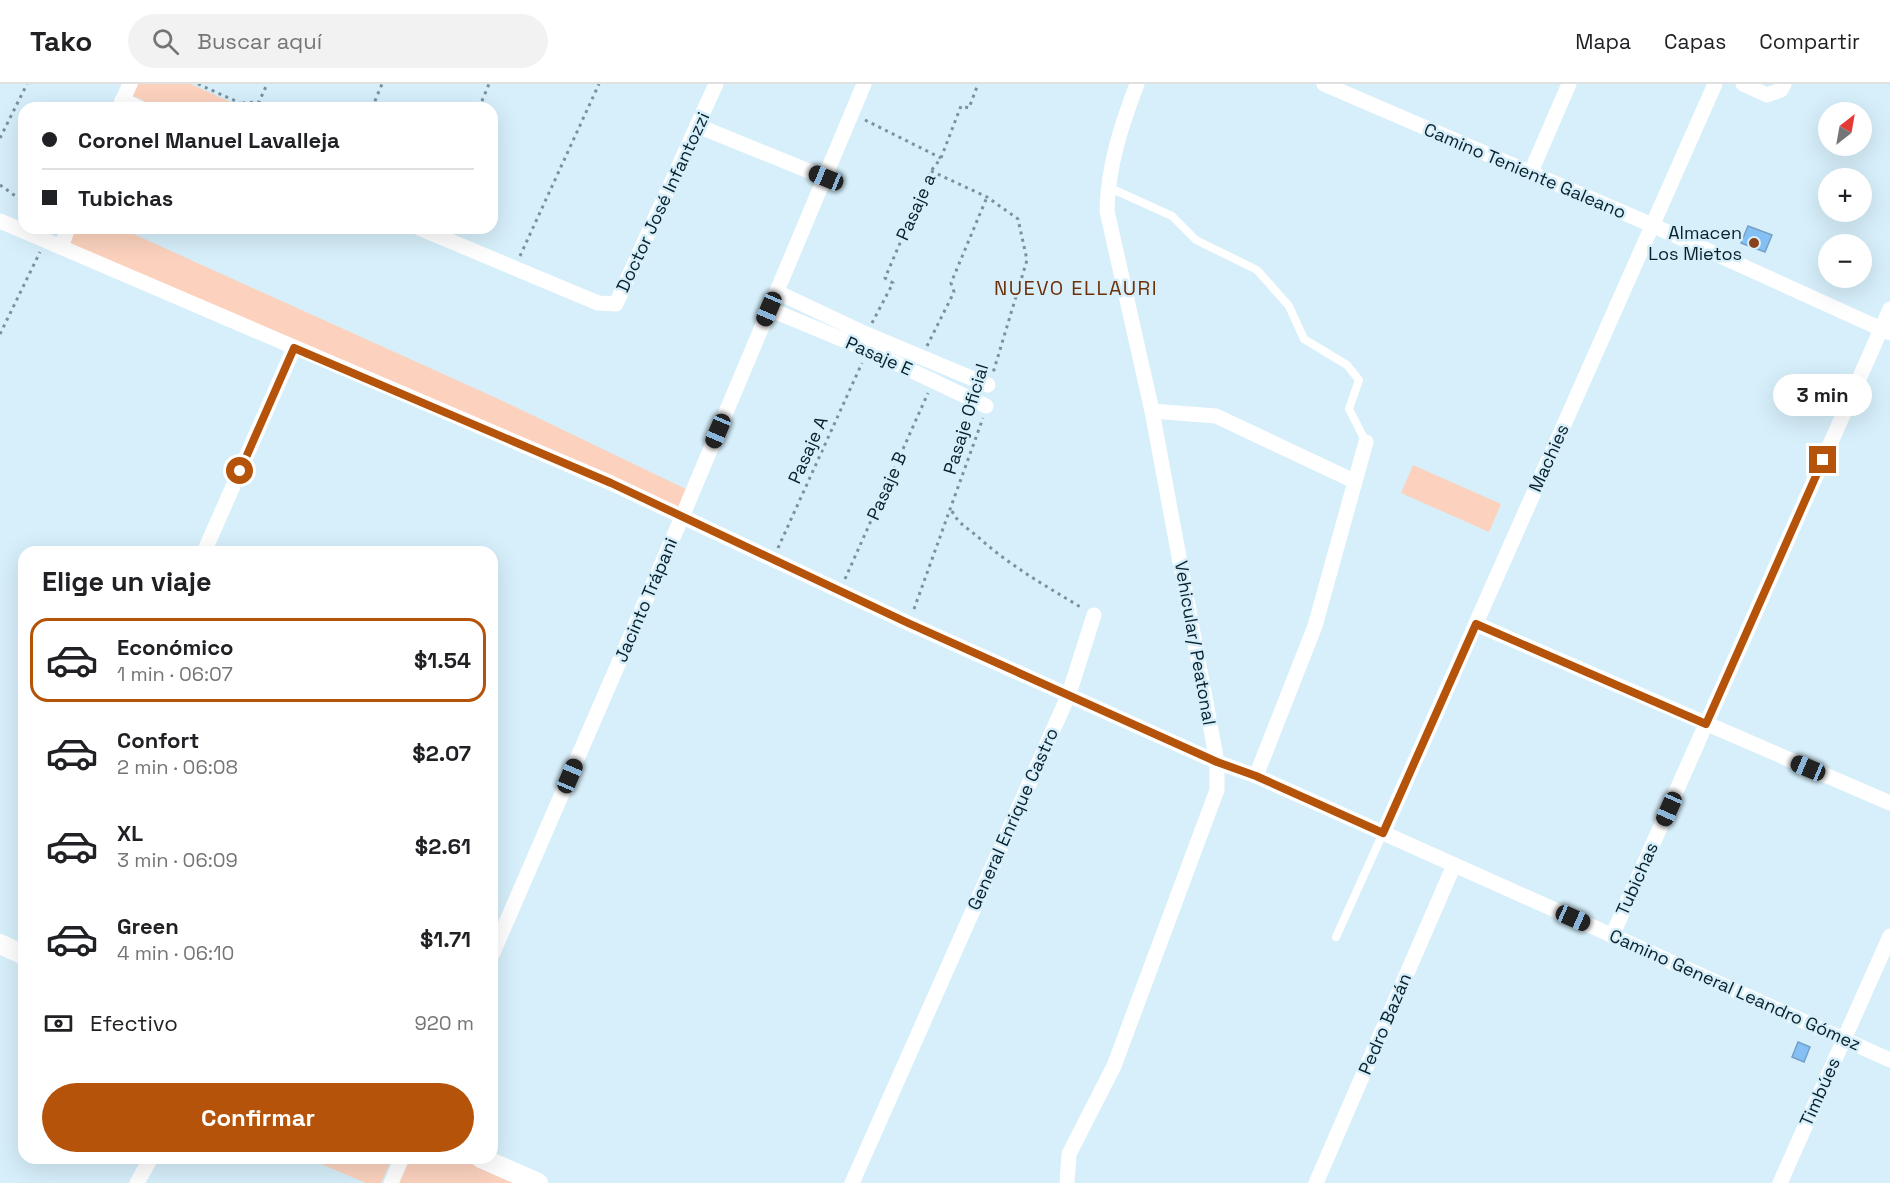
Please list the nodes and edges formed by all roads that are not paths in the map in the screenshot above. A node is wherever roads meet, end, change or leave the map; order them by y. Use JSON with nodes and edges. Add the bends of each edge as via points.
{"nodes":[{"id":1,"x":130,"y":84,"type":"edge"},
{"id":2,"x":716,"y":84,"type":"edge"},
{"id":3,"x":864,"y":84,"type":"edge"},
{"id":4,"x":1137,"y":84,"type":"edge"},
{"id":5,"x":1324,"y":84,"type":"edge"},
{"id":6,"x":1569,"y":84,"type":"edge"},
{"id":7,"x":1715,"y":84,"type":"edge"},
{"id":8,"x":1743,"y":84,"type":"edge"},
{"id":9,"x":1784,"y":84,"type":"edge"},
{"id":10,"x":122,"y":102,"type":"edge"},
{"id":11,"x":698,"y":126,"type":"junction"},
{"id":12,"x":1530,"y":174,"type":"junction"},
{"id":13,"x":826,"y":178,"type":"junction"},
{"id":14,"x":1108,"y":187,"type":"junction"},
{"id":15,"x":0,"y":221,"type":"edge"},
{"id":16,"x":1652,"y":225,"type":"junction"},
{"id":17,"x":18,"y":229,"type":"edge"},
{"id":18,"x":31,"y":234,"type":"edge"},
{"id":19,"x":66,"y":234,"type":"edge"},
{"id":20,"x":433,"y":234,"type":"edge"},
{"id":21,"x":61,"y":247,"type":"junction"},
{"id":22,"x":777,"y":292,"type":"junction"},
{"id":23,"x":769,"y":309,"type":"junction"},
{"id":24,"x":1890,"y":309,"type":"edge"},
{"id":25,"x":1886,"y":331,"type":"edge"},
{"id":26,"x":866,"y":334,"type":"junction"},
{"id":27,"x":294,"y":348,"type":"junction"},
{"id":28,"x":868,"y":350,"type":"junction"},
{"id":29,"x":945,"y":366,"type":"junction"},
{"id":30,"x":933,"y":380,"type":"junction"},
{"id":31,"x":988,"y":386,"type":"road end"},
{"id":32,"x":986,"y":406,"type":"road end"},
{"id":33,"x":1152,"y":411,"type":"junction"},
{"id":34,"x":1366,"y":442,"type":"joint"},
{"id":35,"x":1354,"y":481,"type":"junction"},
{"id":36,"x":682,"y":517,"type":"junction"},
{"id":37,"x":207,"y":546,"type":"edge"},
{"id":38,"x":1094,"y":615,"type":"road end"},
{"id":39,"x":1476,"y":624,"type":"junction"},
{"id":40,"x":1069,"y":694,"type":"junction"},
{"id":41,"x":1706,"y":724,"type":"junction"},
{"id":42,"x":1217,"y":762,"type":"junction"},
{"id":43,"x":1256,"y":776,"type":"junction"},
{"id":44,"x":1890,"y":803,"type":"edge"},
{"id":45,"x":1383,"y":833,"type":"junction"},
{"id":46,"x":1454,"y":865,"type":"junction"},
{"id":47,"x":498,"y":924,"type":"edge"},
{"id":48,"x":1612,"y":936,"type":"junction"},
{"id":49,"x":1890,"y":936,"type":"edge"},
{"id":50,"x":1336,"y":937,"type":"dead end"},
{"id":51,"x":0,"y":944,"type":"edge"},
{"id":52,"x":18,"y":952,"type":"edge"},
{"id":53,"x":1843,"y":1039,"type":"junction"},
{"id":54,"x":1890,"y":1060,"type":"edge"},
{"id":55,"x":148,"y":1164,"type":"edge"},
{"id":56,"x":399,"y":1164,"type":"edge"},
{"id":57,"x":495,"y":1164,"type":"edge"},
{"id":58,"x":137,"y":1183,"type":"edge"},
{"id":59,"x":391,"y":1183,"type":"edge"},
{"id":60,"x":538,"y":1183,"type":"edge"},
{"id":61,"x":852,"y":1183,"type":"edge"},
{"id":62,"x":1067,"y":1183,"type":"edge"},
{"id":63,"x":1316,"y":1183,"type":"edge"},
{"id":64,"x":1780,"y":1183,"type":"edge"}],
"edges":[{"from":1,"to":10,"type":"street"},
{"from":2,"to":11,"type":"street","name":"Doctor José Infantozzi"},
{"from":3,"to":13,"type":"street","name":"Jacinto Trápani"},
{"from":4,"to":14,"type":"street","name":"Vehicular/ Peatonal","via":[[1119,131]]},
{"from":5,"to":12,"type":"street","name":"Camino Teniente Galeano"},
{"from":6,"to":12,"type":"street"},
{"from":7,"to":16,"type":"street","name":"Machies"},
{"from":8,"to":9,"type":"street","via":[[1767,95],[1774,95]]},
{"from":11,"to":13,"type":"street"},
{"from":11,"to":20,"type":"street","name":"Doctor José Infantozzi","via":[[616,304],[598,303]]},
{"from":12,"to":16,"type":"street","name":"Camino Teniente Galeano"},
{"from":13,"to":22,"type":"street","name":"Jacinto Trápani"},
{"from":14,"to":33,"type":"street","name":"Vehicular/ Peatonal","via":[[1107,211]]},
{"from":14,"to":34,"type":"lane","via":[[1172,216],[1196,240],[1257,270],[1289,306],[1304,339],[1347,364],[1359,380],[1349,409]]},
{"from":15,"to":17,"type":"street","name":"Camino General Leandro Gómez"},
{"from":16,"to":25,"type":"street","name":"Camino Teniente Galeano"},
{"from":16,"to":39,"type":"street","name":"Machies"},
{"from":18,"to":21,"type":"street","name":"Camino General Leandro Gómez"},
{"from":19,"to":21,"type":"street"},
{"from":21,"to":27,"type":"street","name":"Camino General Leandro Gómez"},
{"from":22,"to":23,"type":"street","name":"Jacinto Trápani"},
{"from":22,"to":26,"type":"street","name":"Pasaje E"},
{"from":23,"to":28,"type":"street","name":"Pasaje E"},
{"from":23,"to":36,"type":"street","name":"Jacinto Trápani"},
{"from":24,"to":25,"type":"street","name":"Tubichas"},
{"from":25,"to":41,"type":"street","name":"Tubichas"},
{"from":26,"to":28,"type":"street"},
{"from":26,"to":29,"type":"street","name":"Pasaje E"},
{"from":27,"to":36,"type":"street","name":"Camino General Leandro Gómez"},
{"from":27,"to":37,"type":"street"},
{"from":28,"to":30,"type":"street","name":"Pasaje E"},
{"from":29,"to":30,"type":"street"},
{"from":29,"to":31,"type":"street","name":"Pasaje E"},
{"from":30,"to":32,"type":"street","name":"Pasaje E"},
{"from":33,"to":35,"type":"street","via":[[1216,416]]},
{"from":33,"to":42,"type":"street","name":"Vehicular/ Peatonal"},
{"from":34,"to":35,"type":"street"},
{"from":35,"to":43,"type":"street","via":[[1315,626]]},
{"from":36,"to":40,"type":"street","name":"Camino General Leandro Gómez"},
{"from":36,"to":47,"type":"street","name":"Jacinto Trápani"},
{"from":38,"to":40,"type":"street","name":"General Enrique Castro"},
{"from":39,"to":41,"type":"street"},
{"from":39,"to":45,"type":"street","name":"Machies"},
{"from":40,"to":42,"type":"street","name":"Camino General Leandro Gómez"},
{"from":40,"to":61,"type":"street","name":"General Enrique Castro"},
{"from":41,"to":44,"type":"street"},
{"from":41,"to":48,"type":"street","name":"Tubichas"},
{"from":42,"to":43,"type":"street","name":"Camino General Leandro Gómez"},
{"from":42,"to":62,"type":"street","name":"Vehicular/ Peatonal","via":[[1217,790],[1114,1066],[1069,1154]]},
{"from":43,"to":45,"type":"street","name":"Camino General Leandro Gómez"},
{"from":45,"to":46,"type":"street","name":"Camino General Leandro Gómez"},
{"from":45,"to":50,"type":"lane"},
{"from":46,"to":48,"type":"street","name":"Camino General Leandro Gómez"},
{"from":46,"to":63,"type":"street","name":"Pedro Bazán"},
{"from":48,"to":53,"type":"street","name":"Camino General Leandro Gómez"},
{"from":49,"to":53,"type":"street","name":"Timbúes"},
{"from":51,"to":52,"type":"street"},
{"from":53,"to":54,"type":"street","name":"Camino General Leandro Gómez"},
{"from":53,"to":64,"type":"street","name":"Timbúes"},
{"from":55,"to":58,"type":"street"},
{"from":56,"to":59,"type":"street"},
{"from":57,"to":60,"type":"street"}]}
